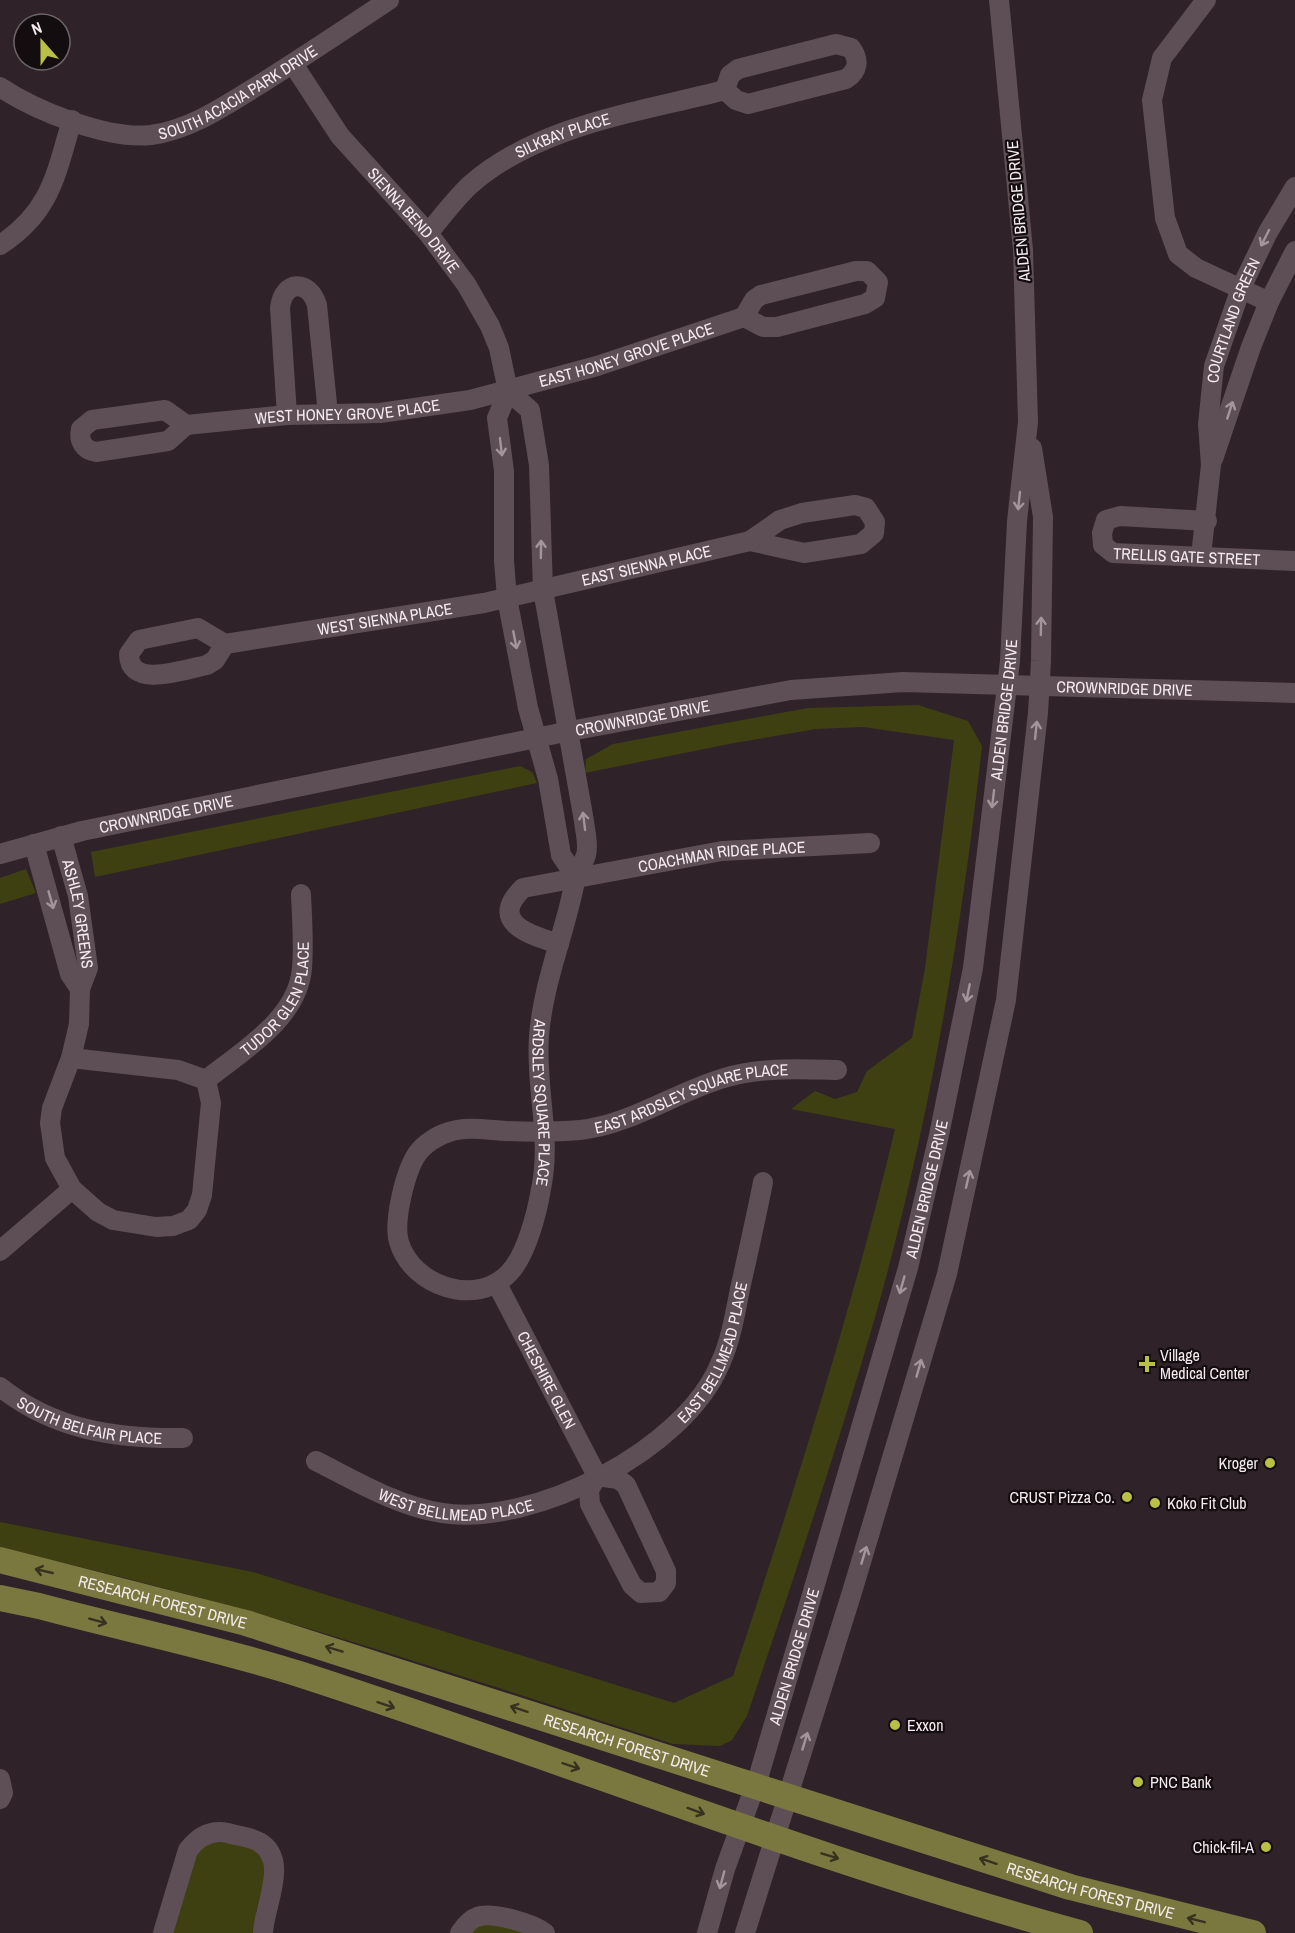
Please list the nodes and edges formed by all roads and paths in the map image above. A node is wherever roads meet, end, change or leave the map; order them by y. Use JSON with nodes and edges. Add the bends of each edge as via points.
{"nodes":[{"id":1,"x":389,"y":0,"type":"edge"},
{"id":2,"x":999,"y":0,"type":"edge"},
{"id":3,"x":1206,"y":0,"type":"edge"},
{"id":4,"x":293,"y":64,"type":"junction"},
{"id":5,"x":0,"y":87,"type":"edge"},
{"id":6,"x":725,"y":90,"type":"junction"},
{"id":7,"x":72,"y":120,"type":"junction"},
{"id":8,"x":1295,"y":187,"type":"edge"},
{"id":9,"x":428,"y":233,"type":"junction"},
{"id":10,"x":0,"y":245,"type":"edge"},
{"id":11,"x":1295,"y":251,"type":"edge"},
{"id":12,"x":1240,"y":288,"type":"junction"},
{"id":13,"x":1269,"y":302,"type":"junction"},
{"id":14,"x":744,"y":317,"type":"junction"},
{"id":15,"x":508,"y":391,"type":"junction"},
{"id":16,"x":328,"y":414,"type":"junction"},
{"id":17,"x":287,"y":415,"type":"junction"},
{"id":18,"x":1028,"y":422,"type":"junction"},
{"id":19,"x":186,"y":425,"type":"dead end"},
{"id":20,"x":1211,"y":465,"type":"junction"},
{"id":21,"x":1207,"y":521,"type":"junction"},
{"id":22,"x":750,"y":541,"type":"junction"},
{"id":23,"x":1201,"y":556,"type":"junction"},
{"id":24,"x":1295,"y":561,"type":"edge"},
{"id":25,"x":543,"y":590,"type":"junction"},
{"id":26,"x":507,"y":598,"type":"junction"},
{"id":27,"x":225,"y":644,"type":"dead end"},
{"id":28,"x":1006,"y":685,"type":"junction"},
{"id":29,"x":1039,"y":685,"type":"junction"},
{"id":30,"x":1295,"y":693,"type":"edge"},
{"id":31,"x":570,"y":731,"type":"junction"},
{"id":32,"x":537,"y":738,"type":"junction"},
{"id":33,"x":62,"y":836,"type":"junction"},
{"id":34,"x":870,"y":843,"type":"dead end"},
{"id":35,"x":34,"y":844,"type":"junction"},
{"id":36,"x":0,"y":854,"type":"edge"},
{"id":37,"x":576,"y":877,"type":"junction"},
{"id":38,"x":301,"y":894,"type":"dead end"},
{"id":39,"x":559,"y":944,"type":"junction"},
{"id":40,"x":80,"y":989,"type":"junction"},
{"id":41,"x":71,"y":1058,"type":"junction"},
{"id":42,"x":837,"y":1070,"type":"dead end"},
{"id":43,"x":206,"y":1080,"type":"junction"},
{"id":44,"x":546,"y":1132,"type":"junction"},
{"id":45,"x":764,"y":1182,"type":"dead end"},
{"id":46,"x":72,"y":1189,"type":"junction"},
{"id":47,"x":0,"y":1251,"type":"edge"},
{"id":48,"x":497,"y":1284,"type":"junction"},
{"id":49,"x":0,"y":1387,"type":"edge"},
{"id":50,"x":183,"y":1438,"type":"dead end"},
{"id":51,"x":316,"y":1461,"type":"dead end"},
{"id":52,"x":597,"y":1476,"type":"junction"},
{"id":53,"x":0,"y":1560,"type":"edge"},
{"id":54,"x":0,"y":1598,"type":"edge"},
{"id":55,"x":0,"y":1779,"type":"edge"},
{"id":56,"x":755,"y":1786,"type":"junction"},
{"id":57,"x":788,"y":1797,"type":"junction"},
{"id":58,"x":0,"y":1799,"type":"edge"},
{"id":59,"x":740,"y":1827,"type":"junction"},
{"id":60,"x":774,"y":1838,"type":"junction"},
{"id":61,"x":163,"y":1933,"type":"edge"},
{"id":62,"x":263,"y":1933,"type":"edge"},
{"id":63,"x":460,"y":1933,"type":"edge"},
{"id":64,"x":545,"y":1933,"type":"edge"},
{"id":65,"x":708,"y":1933,"type":"edge"},
{"id":66,"x":745,"y":1933,"type":"edge"},
{"id":67,"x":1080,"y":1933,"type":"edge"},
{"id":68,"x":1253,"y":1933,"type":"edge"}],
"edges":[{"from":1,"to":4,"type":"street","name":"SOUTH ACACIA PARK DRIVE"},
{"from":2,"to":18,"type":"street","name":"ALDEN BRIDGE DRIVE","via":[[1023,250]]},
{"from":3,"to":12,"type":"street","via":[[1162,58],[1152,100],[1165,218],[1178,254],[1196,268]]},
{"from":4,"to":7,"type":"street","name":"SOUTH ACACIA PARK DRIVE","via":[[216,112],[171,131],[127,135]]},
{"from":4,"to":9,"type":"street","name":"SIENNA BEND DRIVE","via":[[340,136]]},
{"from":5,"to":7,"type":"street","name":"SOUTH ACACIA PARK DRIVE"},
{"from":6,"to":6,"type":"street","via":[[748,104],[846,79],[855,70],[856,58],[851,48],[836,44],[738,69],[730,75]]},
{"from":6,"to":9,"type":"street","name":"SILKBAY PLACE","via":[[580,128],[515,154],[470,186]]},
{"from":7,"to":10,"type":"street","via":[[47,199],[16,235]]},
{"from":8,"to":12,"type":"street","name":"COURTLAND GREEN","one_way":true},
{"from":9,"to":15,"type":"street","name":"SIENNA BEND DRIVE","via":[[466,284],[490,326]]},
{"from":11,"to":13,"type":"street","name":"COURTLAND GREEN"},
{"from":12,"to":13,"type":"street"},
{"from":12,"to":20,"type":"street","name":"COURTLAND GREEN","via":[[1214,366],[1208,424]]},
{"from":20,"to":13,"type":"street","name":"COURTLAND GREEN","one_way":true},
{"from":14,"to":14,"type":"street","via":[[763,327],[777,327],[865,304],[874,298],[878,282],[861,271],[761,295]]},
{"from":14,"to":15,"type":"street","name":"EAST HONEY GROVE PLACE"},
{"from":15,"to":16,"type":"street","name":"WEST HONEY GROVE PLACE","via":[[421,409]]},
{"from":25,"to":15,"type":"street","one_way":true,"via":[[535,429],[530,410]]},
{"from":15,"to":26,"type":"street","one_way":true,"via":[[496,418],[504,471]]},
{"from":16,"to":17,"type":"street","name":"WEST HONEY GROVE PLACE"},
{"from":16,"to":17,"type":"street","via":[[314,295],[297,286],[281,297],[280,308]]},
{"from":17,"to":19,"type":"street","name":"WEST HONEY GROVE PLACE"},
{"from":18,"to":28,"type":"street","name":"ALDEN BRIDGE DRIVE","one_way":true},
{"from":29,"to":18,"type":"street","name":"ALDEN BRIDGE DRIVE","one_way":true,"via":[[1043,517]]},
{"from":20,"to":21,"type":"street","name":"COURTLAND GREEN"},
{"from":21,"to":23,"type":"street","name":"COURTLAND GREEN"},
{"from":21,"to":23,"type":"street","name":"TRELLIS GATE STREET","via":[[1120,516],[1106,520],[1102,533],[1102,545],[1113,553]]},
{"from":22,"to":22,"type":"street","name":"EAST SIENNA PLACE","via":[[804,553],[861,544],[874,533],[875,522],[866,508],[855,505],[802,513],[780,520]]},
{"from":22,"to":25,"type":"street","name":"EAST SIENNA PLACE"},
{"from":23,"to":24,"type":"street","name":"TRELLIS GATE STREET"},
{"from":25,"to":26,"type":"street","name":"WEST SIENNA PLACE"},
{"from":25,"to":31,"type":"street"},
{"from":26,"to":27,"type":"street","name":"WEST SIENNA PLACE"},
{"from":26,"to":32,"type":"street","one_way":true},
{"from":28,"to":29,"type":"street","name":"CROWNRIDGE DRIVE"},
{"from":28,"to":31,"type":"street","name":"CROWNRIDGE DRIVE","via":[[826,685]]},
{"from":28,"to":56,"type":"street","name":"ALDEN BRIDGE DRIVE","one_way":true,"via":[[973,968],[939,1135],[908,1268]]},
{"from":29,"to":30,"type":"street","name":"CROWNRIDGE DRIVE"},
{"from":57,"to":29,"type":"street","name":"ALDEN BRIDGE DRIVE","one_way":true,"via":[[947,1274],[1007,992]]},
{"from":31,"to":32,"type":"street","name":"CROWNRIDGE DRIVE"},
{"from":37,"to":31,"type":"street","name":"ARDSLEY SQUARE PLACE","one_way":true,"via":[[587,852]]},
{"from":32,"to":33,"type":"street","name":"CROWNRIDGE DRIVE"},
{"from":32,"to":37,"type":"street","via":[[561,855]]},
{"from":33,"to":35,"type":"street","name":"CROWNRIDGE DRIVE"},
{"from":33,"to":40,"type":"street","name":"ASHLEY GREENS","via":[[84,930],[88,969]]},
{"from":34,"to":37,"type":"street","name":"COACHMAN RIDGE PLACE","via":[[722,851]]},
{"from":35,"to":36,"type":"street","name":"CROWNRIDGE DRIVE"},
{"from":35,"to":40,"type":"street","name":"ASHLEY GREENS","one_way":true,"via":[[70,974]]},
{"from":37,"to":39,"type":"street","name":"ARDSLEY SQUARE PLACE"},
{"from":37,"to":39,"type":"street","name":"COACHMAN RIDGE PLACE","via":[[523,888],[512,898],[509,911],[513,924],[525,933]]},
{"from":38,"to":43,"type":"street","name":"TUDOR GLEN PLACE","via":[[302,969],[288,1007],[273,1026]]},
{"from":39,"to":44,"type":"street","name":"ARDSLEY SQUARE PLACE","via":[[544,998],[538,1040]]},
{"from":40,"to":41,"type":"street","name":"ASHLEY GREENS","via":[[79,1024]]},
{"from":41,"to":43,"type":"street","via":[[178,1070]]},
{"from":41,"to":46,"type":"street","name":"ASHLEY GREENS","via":[[50,1123],[55,1158]]},
{"from":42,"to":44,"type":"street","name":"EAST ARDSLEY SQUARE PLACE","via":[[753,1071],[724,1078],[616,1121],[585,1129]]},
{"from":43,"to":46,"type":"street","via":[[211,1103],[202,1195],[189,1220],[156,1227],[113,1220]]},
{"from":44,"to":48,"type":"street","name":"ARDSLEY SQUARE PLACE","via":[[541,1192],[520,1258]]},
{"from":44,"to":48,"type":"street","via":[[448,1132],[416,1155],[405,1184],[396,1221],[399,1243],[409,1262],[441,1287],[471,1291]]},
{"from":45,"to":52,"type":"street","name":"EAST BELLMEAD PLACE","via":[[720,1365],[683,1419],[632,1459]]},
{"from":46,"to":47,"type":"street"},
{"from":48,"to":52,"type":"street","name":"CHESHIRE GLEN"},
{"from":49,"to":50,"type":"street","name":"SOUTH BELFAIR PLACE","via":[[41,1414],[72,1426],[142,1439]]},
{"from":51,"to":52,"type":"street","name":"WEST BELLMEAD PLACE","via":[[416,1507],[473,1515],[535,1505]]},
{"from":52,"to":52,"type":"street","via":[[589,1490],[590,1504],[632,1585],[640,1593],[659,1592],[666,1583],[666,1570],[626,1485],[618,1479]]},
{"from":56,"to":53,"type":"main road","name":"RESEARCH FOREST DRIVE","one_way":true,"via":[[246,1623]]},
{"from":54,"to":59,"type":"main road","one_way":true,"via":[[297,1674],[579,1768]]},
{"from":55,"to":58,"type":"street"},
{"from":56,"to":57,"type":"main road","name":"RESEARCH FOREST DRIVE"},
{"from":56,"to":59,"type":"street","name":"ALDEN BRIDGE DRIVE"},
{"from":57,"to":60,"type":"street","name":"ALDEN BRIDGE DRIVE"},
{"from":68,"to":57,"type":"main road","name":"RESEARCH FOREST DRIVE","one_way":true,"via":[[1070,1887]]},
{"from":59,"to":60,"type":"main road"},
{"from":59,"to":65,"type":"street","name":"ALDEN BRIDGE DRIVE","one_way":true},
{"from":60,"to":66,"type":"street","name":"ALDEN BRIDGE DRIVE"},
{"from":60,"to":67,"type":"main road","one_way":true},
{"from":61,"to":62,"type":"street","via":[[188,1850],[196,1839],[221,1831],[259,1842],[274,1861],[276,1873]]},
{"from":63,"to":64,"type":"street","via":[[476,1917],[491,1915],[538,1927]]}]}
